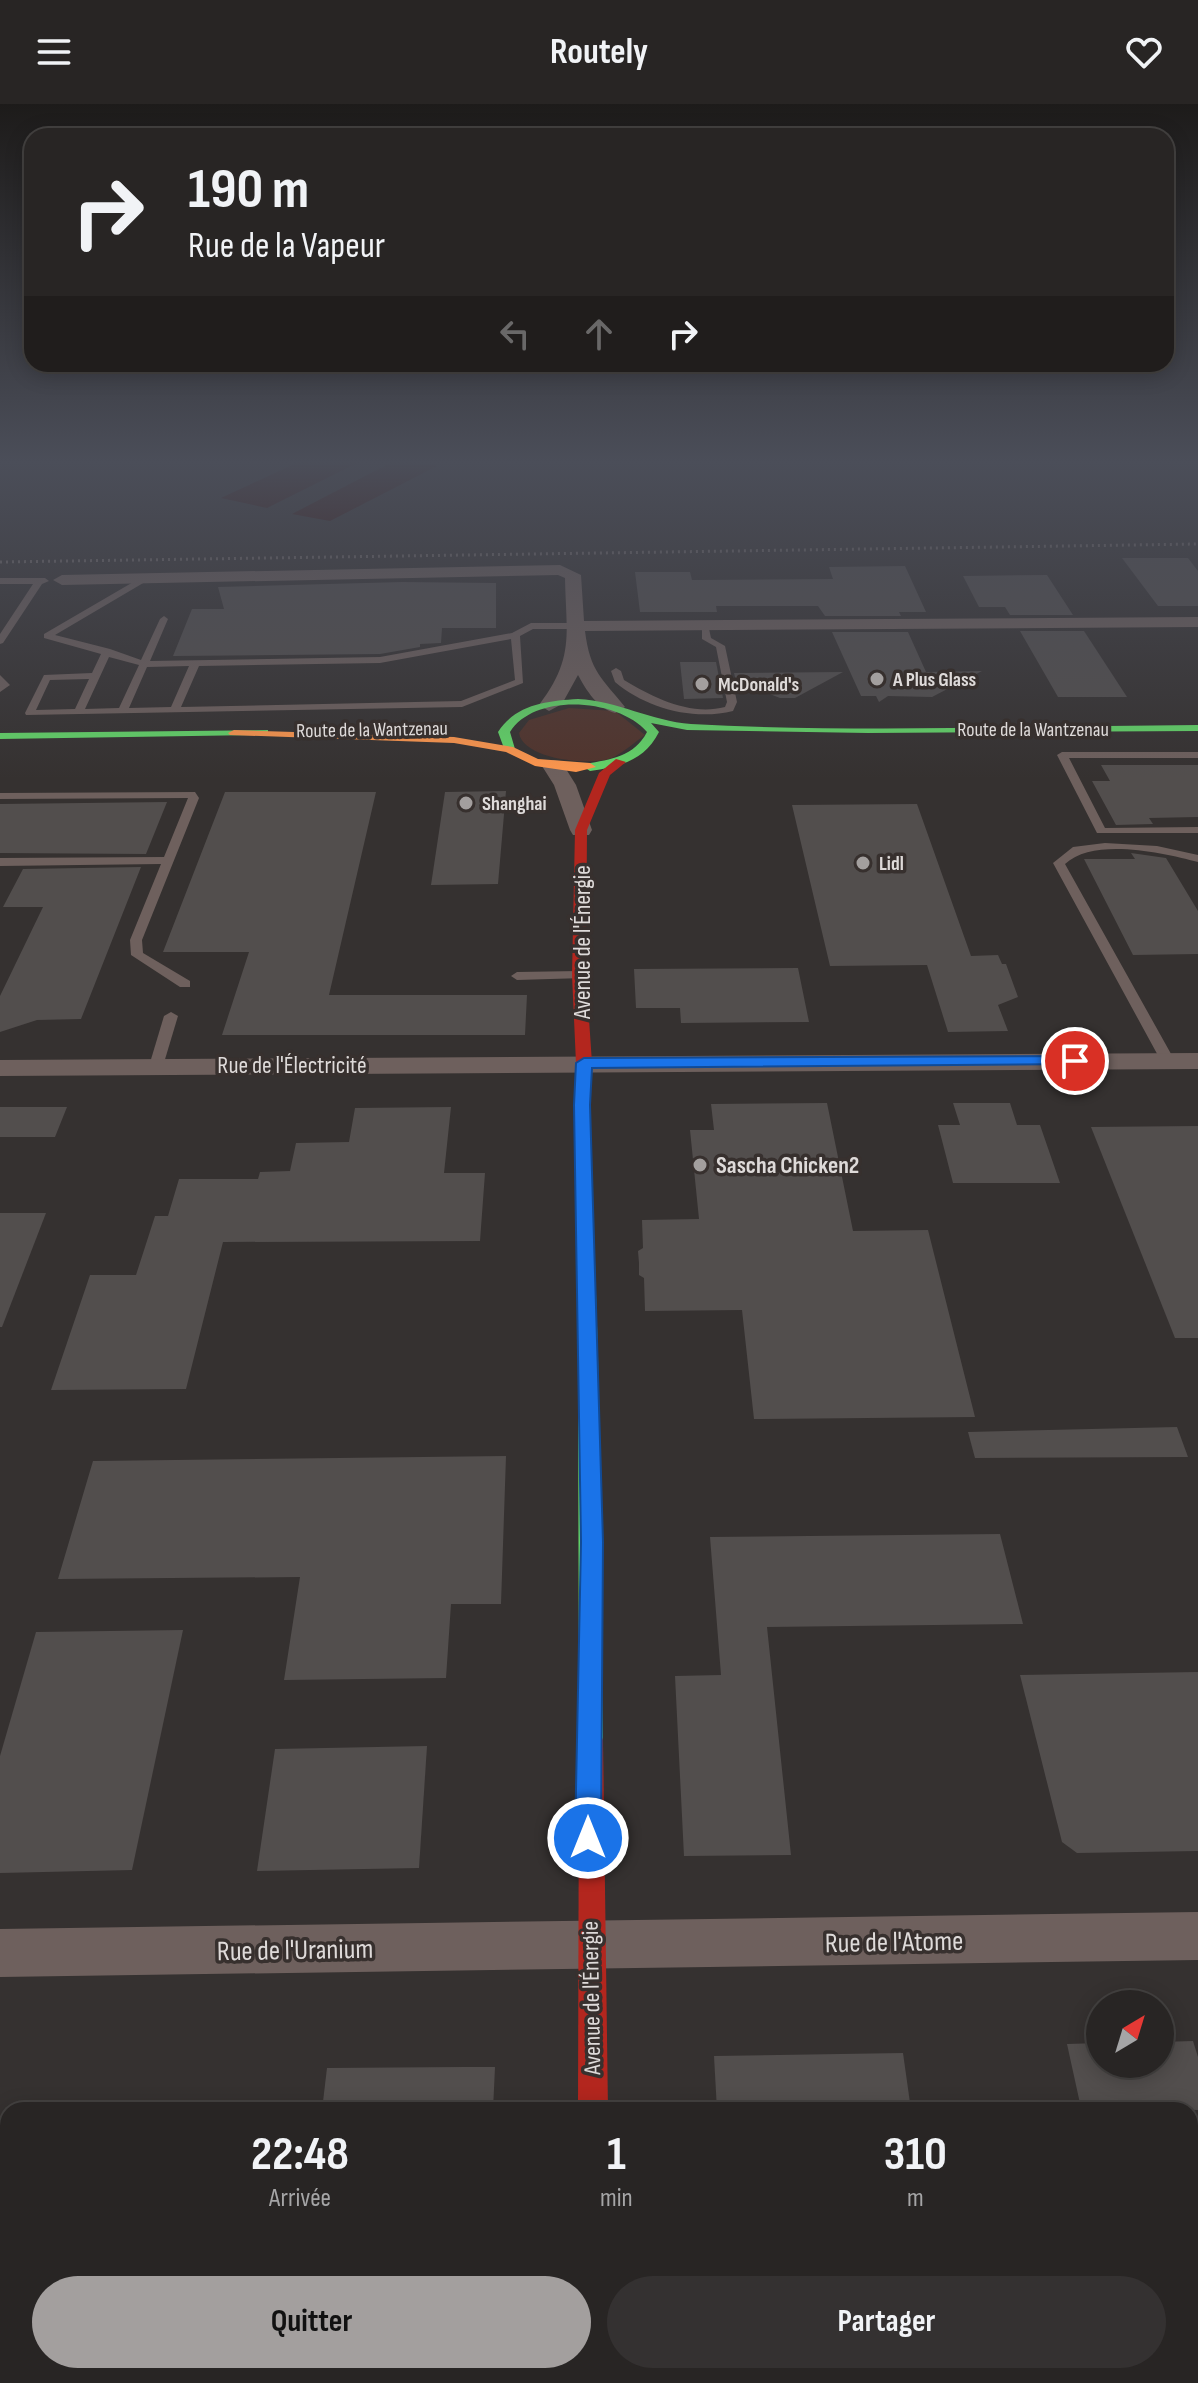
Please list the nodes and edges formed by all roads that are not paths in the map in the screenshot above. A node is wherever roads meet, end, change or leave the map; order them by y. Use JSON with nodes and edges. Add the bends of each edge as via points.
{"nodes":[{"id":1,"x":147,"y":577,"type":"junction"},
{"id":2,"x":62,"y":580,"type":"joint"},
{"id":3,"x":0,"y":581,"type":"edge"},
{"id":4,"x":39,"y":581,"type":"junction"},
{"id":5,"x":164,"y":619,"type":"dead end"},
{"id":6,"x":1198,"y":622,"type":"edge"},
{"id":7,"x":575,"y":626,"type":"junction"},
{"id":8,"x":706,"y":632,"type":"junction"},
{"id":9,"x":515,"y":635,"type":"junction"},
{"id":10,"x":0,"y":641,"type":"edge"},
{"id":11,"x":577,"y":648,"type":"junction"},
{"id":12,"x":107,"y":651,"type":"junction"},
{"id":13,"x":195,"y":663,"type":"junction"},
{"id":14,"x":145,"y":664,"type":"junction"},
{"id":15,"x":616,"y":671,"type":"dead end"},
{"id":16,"x":95,"y":676,"type":"junction"},
{"id":17,"x":0,"y":678,"type":"edge"},
{"id":18,"x":0,"y":689,"type":"edge"},
{"id":19,"x":549,"y":705,"type":"junction"},
{"id":20,"x":615,"y":707,"type":"junction"},
{"id":21,"x":175,"y":710,"type":"junction"},
{"id":22,"x":123,"y":711,"type":"junction"},
{"id":23,"x":79,"y":712,"type":"junction"},
{"id":24,"x":643,"y":718,"type":"junction"},
{"id":25,"x":510,"y":720,"type":"junction"},
{"id":26,"x":1198,"y":728,"type":"edge"},
{"id":27,"x":868,"y":730,"type":"junction"},
{"id":28,"x":234,"y":733,"type":"junction"},
{"id":29,"x":0,"y":736,"type":"edge"},
{"id":30,"x":653,"y":740,"type":"junction"},
{"id":31,"x":509,"y":749,"type":"junction"},
{"id":32,"x":1198,"y":755,"type":"edge"},
{"id":33,"x":620,"y":762,"type":"junction"},
{"id":34,"x":553,"y":766,"type":"junction"},
{"id":35,"x":0,"y":796,"type":"edge"},
{"id":36,"x":581,"y":830,"type":"junction"},
{"id":37,"x":1198,"y":830,"type":"edge"},
{"id":38,"x":1198,"y":859,"type":"edge"},
{"id":39,"x":167,"y":860,"type":"junction"},
{"id":40,"x":0,"y":862,"type":"edge"},
{"id":41,"x":579,"y":975,"type":"junction"},
{"id":42,"x":517,"y":976,"type":"dead end"},
{"id":43,"x":185,"y":984,"type":"dead end"},
{"id":44,"x":171,"y":1016,"type":"dead end"},
{"id":45,"x":1168,"y":1061,"type":"junction"},
{"id":46,"x":1198,"y":1061,"type":"edge"},
{"id":47,"x":584,"y":1063,"type":"junction"},
{"id":48,"x":156,"y":1066,"type":"junction"},
{"id":49,"x":0,"y":1068,"type":"edge"},
{"id":50,"x":1198,"y":1936,"type":"edge"},
{"id":51,"x":591,"y":1944,"type":"junction"},
{"id":52,"x":0,"y":1953,"type":"edge"},
{"id":53,"x":593,"y":2102,"type":"edge"}],
"edges":[{"from":1,"to":2,"type":"street"},
{"from":1,"to":7,"type":"street","via":[[560,570],[573,575]]},
{"from":1,"to":12,"type":"lane","via":[[47,636]]},
{"from":2,"to":4,"type":"lane"},
{"from":3,"to":4,"type":"lane"},
{"from":4,"to":10,"type":"lane"},
{"from":5,"to":14,"type":"lane"},
{"from":6,"to":8,"type":"street"},
{"from":7,"to":8,"type":"street"},
{"from":7,"to":9,"type":"lane","via":[[531,626]]},
{"from":7,"to":11,"type":"street"},
{"from":8,"to":15,"type":"lane","via":[[720,646],[729,709],[720,712],[648,696],[620,682]]},
{"from":9,"to":13,"type":"lane","via":[[380,660]]},
{"from":9,"to":21,"type":"lane","via":[[520,681],[462,704]]},
{"from":11,"to":19,"type":"street","via":[[565,686]]},
{"from":11,"to":20,"type":"street","via":[[592,686]]},
{"from":12,"to":14,"type":"lane"},
{"from":12,"to":16,"type":"lane"},
{"from":13,"to":14,"type":"lane"},
{"from":13,"to":21,"type":"lane"},
{"from":14,"to":22,"type":"lane"},
{"from":16,"to":23,"type":"lane"},
{"from":16,"to":23,"type":"lane","via":[[47,677],[30,713]]},
{"from":17,"to":18,"type":"lane","via":[[5,685]]},
{"from":19,"to":20,"type":"main road","name":"Route de la Wantzenau"},
{"from":19,"to":25,"type":"main road","name":"Route de la Wantzenau"},
{"from":20,"to":24,"type":"main road","name":"Route de la Wantzenau"},
{"from":21,"to":22,"type":"lane"},
{"from":22,"to":23,"type":"lane"},
{"from":24,"to":27,"type":"main road","name":"Route de la Wantzenau","via":[[687,727]]},
{"from":24,"to":30,"type":"main road"},
{"from":25,"to":28,"type":"main road","name":"Route de la Wantzenau","via":[[471,728]]},
{"from":25,"to":31,"type":"main road","via":[[502,740]]},
{"from":26,"to":27,"type":"main road","name":"Route de la Wantzenau"},
{"from":27,"to":30,"type":"main road","name":"Route de la Wantzenau"},
{"from":28,"to":29,"type":"main road","name":"Route de la Wantzenau"},
{"from":28,"to":31,"type":"main road","name":"Route de la Wantzenau","via":[[454,740]]},
{"from":30,"to":33,"type":"main road"},
{"from":31,"to":34,"type":"main road","name":"Route de la Wantzenau"},
{"from":32,"to":37,"type":"lane","via":[[1062,755],[1101,831]]},
{"from":33,"to":34,"type":"main road","name":"Route de la Wantzenau"},
{"from":33,"to":36,"type":"main road","name":"Avenue de l'Énergie","via":[[605,773]]},
{"from":34,"to":36,"type":"street","name":"Avenue de l'Énergie"},
{"from":35,"to":39,"type":"lane","via":[[191,794],[194,798]]},
{"from":36,"to":41,"type":"main road","name":"Avenue de l'Énergie"},
{"from":38,"to":45,"type":"lane","via":[[1160,848],[1081,849],[1059,863]]},
{"from":39,"to":40,"type":"lane"},
{"from":39,"to":43,"type":"lane","via":[[136,940],[137,955]]},
{"from":41,"to":42,"type":"lane"},
{"from":41,"to":47,"type":"main road","name":"Avenue de l'Énergie"},
{"from":44,"to":48,"type":"lane"},
{"from":45,"to":46,"type":"street","name":"Rue de l'Électricité"},
{"from":45,"to":47,"type":"street","name":"Rue de l'Électricité"},
{"from":47,"to":48,"type":"street","name":"Rue de l'Électricité"},
{"from":47,"to":51,"type":"main road","name":"Avenue de l'Énergie","via":[[592,1542]]},
{"from":48,"to":49,"type":"street","name":"Rue de l'Électricité"},
{"from":50,"to":51,"type":"street","name":"Rue de l'Atome"},
{"from":51,"to":52,"type":"street","name":"Rue de l'Uranium"},
{"from":51,"to":53,"type":"main road","name":"Avenue de l'Énergie"}]}
